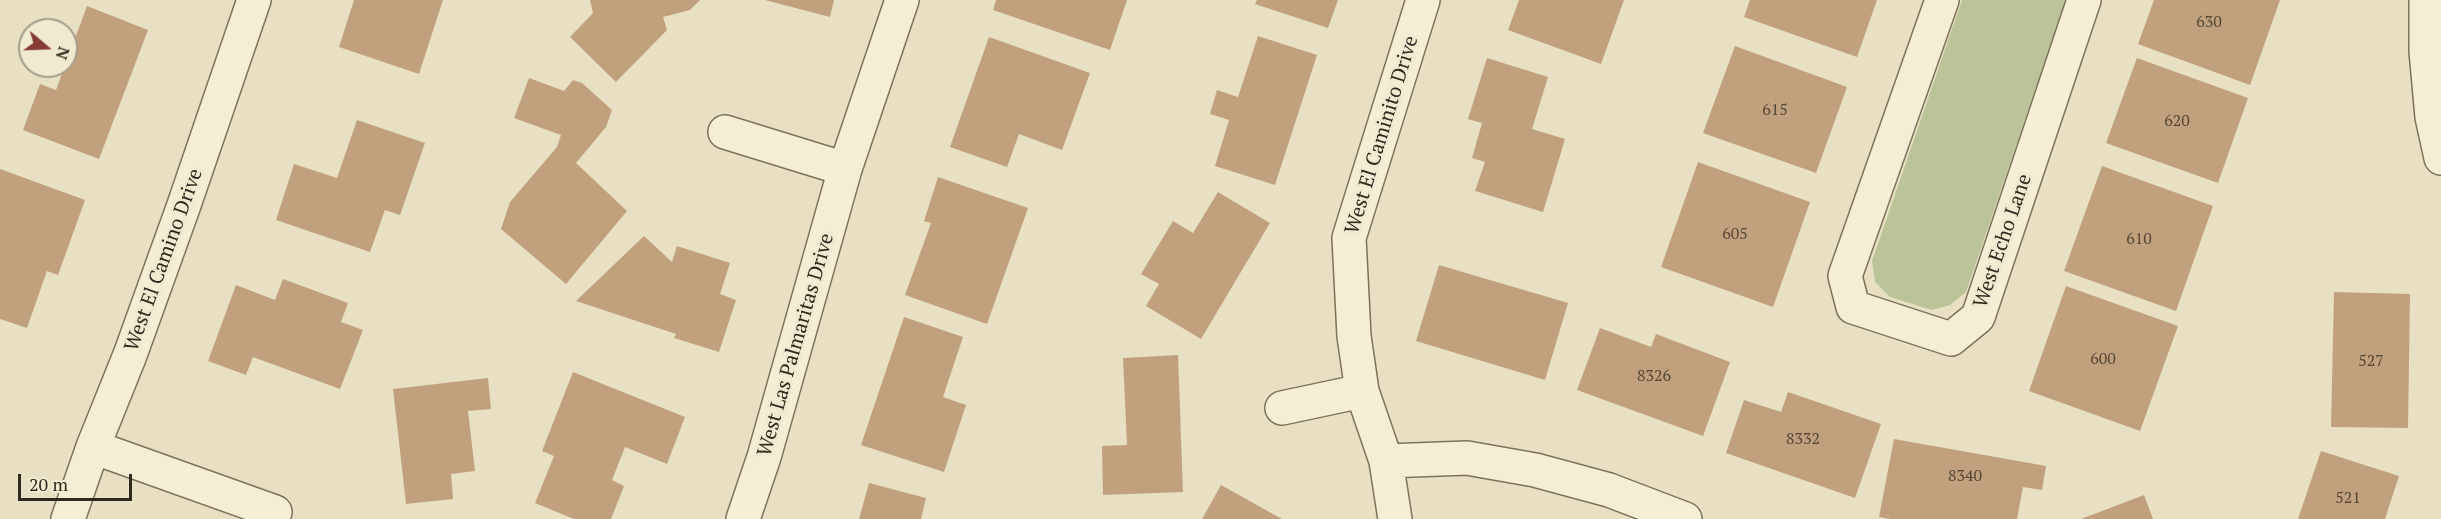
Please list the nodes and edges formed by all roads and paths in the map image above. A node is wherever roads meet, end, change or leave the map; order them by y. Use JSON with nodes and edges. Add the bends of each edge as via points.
{"nodes":[{"id":1,"x":254,"y":0,"type":"edge"},
{"id":2,"x":902,"y":0,"type":"edge"},
{"id":3,"x":1423,"y":0,"type":"edge"},
{"id":4,"x":1942,"y":0,"type":"edge"},
{"id":5,"x":2084,"y":0,"type":"edge"},
{"id":6,"x":2426,"y":0,"type":"edge"},
{"id":7,"x":725,"y":132,"type":"dead end"},
{"id":8,"x":2441,"y":158,"type":"edge"},
{"id":9,"x":845,"y":170,"type":"junction"},
{"id":10,"x":1362,"y":392,"type":"junction"},
{"id":11,"x":1282,"y":408,"type":"dead end"},
{"id":12,"x":93,"y":447,"type":"junction"},
{"id":13,"x":1386,"y":461,"type":"junction"},
{"id":14,"x":275,"y":512,"type":"dead end"},
{"id":15,"x":68,"y":519,"type":"edge"},
{"id":16,"x":743,"y":519,"type":"edge"},
{"id":17,"x":1395,"y":519,"type":"edge"},
{"id":18,"x":1685,"y":519,"type":"edge"}],
"edges":[{"from":1,"to":12,"type":"street","name":"West El Camino Drive","via":[[130,355]]},
{"from":2,"to":9,"type":"street","name":"West Las Palmaritas Drive"},
{"from":3,"to":10,"type":"street","name":"West El Caminito Drive","via":[[1349,238],[1354,336]]},
{"from":4,"to":5,"type":"street","name":"West Echo Lane","via":[[1845,276],[1853,307],[1951,339],[1978,317]]},
{"from":6,"to":8,"type":"street","via":[[2432,117]]},
{"from":7,"to":9,"type":"street"},
{"from":9,"to":16,"type":"street","name":"West Las Palmaritas Drive","via":[[765,457]]},
{"from":10,"to":11,"type":"street"},
{"from":10,"to":13,"type":"street","name":"West El Caminito Drive"},
{"from":12,"to":14,"type":"street"},
{"from":12,"to":15,"type":"street","name":"West El Camino Drive"},
{"from":13,"to":17,"type":"street","name":"West El Caminito Drive"},
{"from":13,"to":18,"type":"street","via":[[1467,458],[1535,470],[1609,490]]}]}
